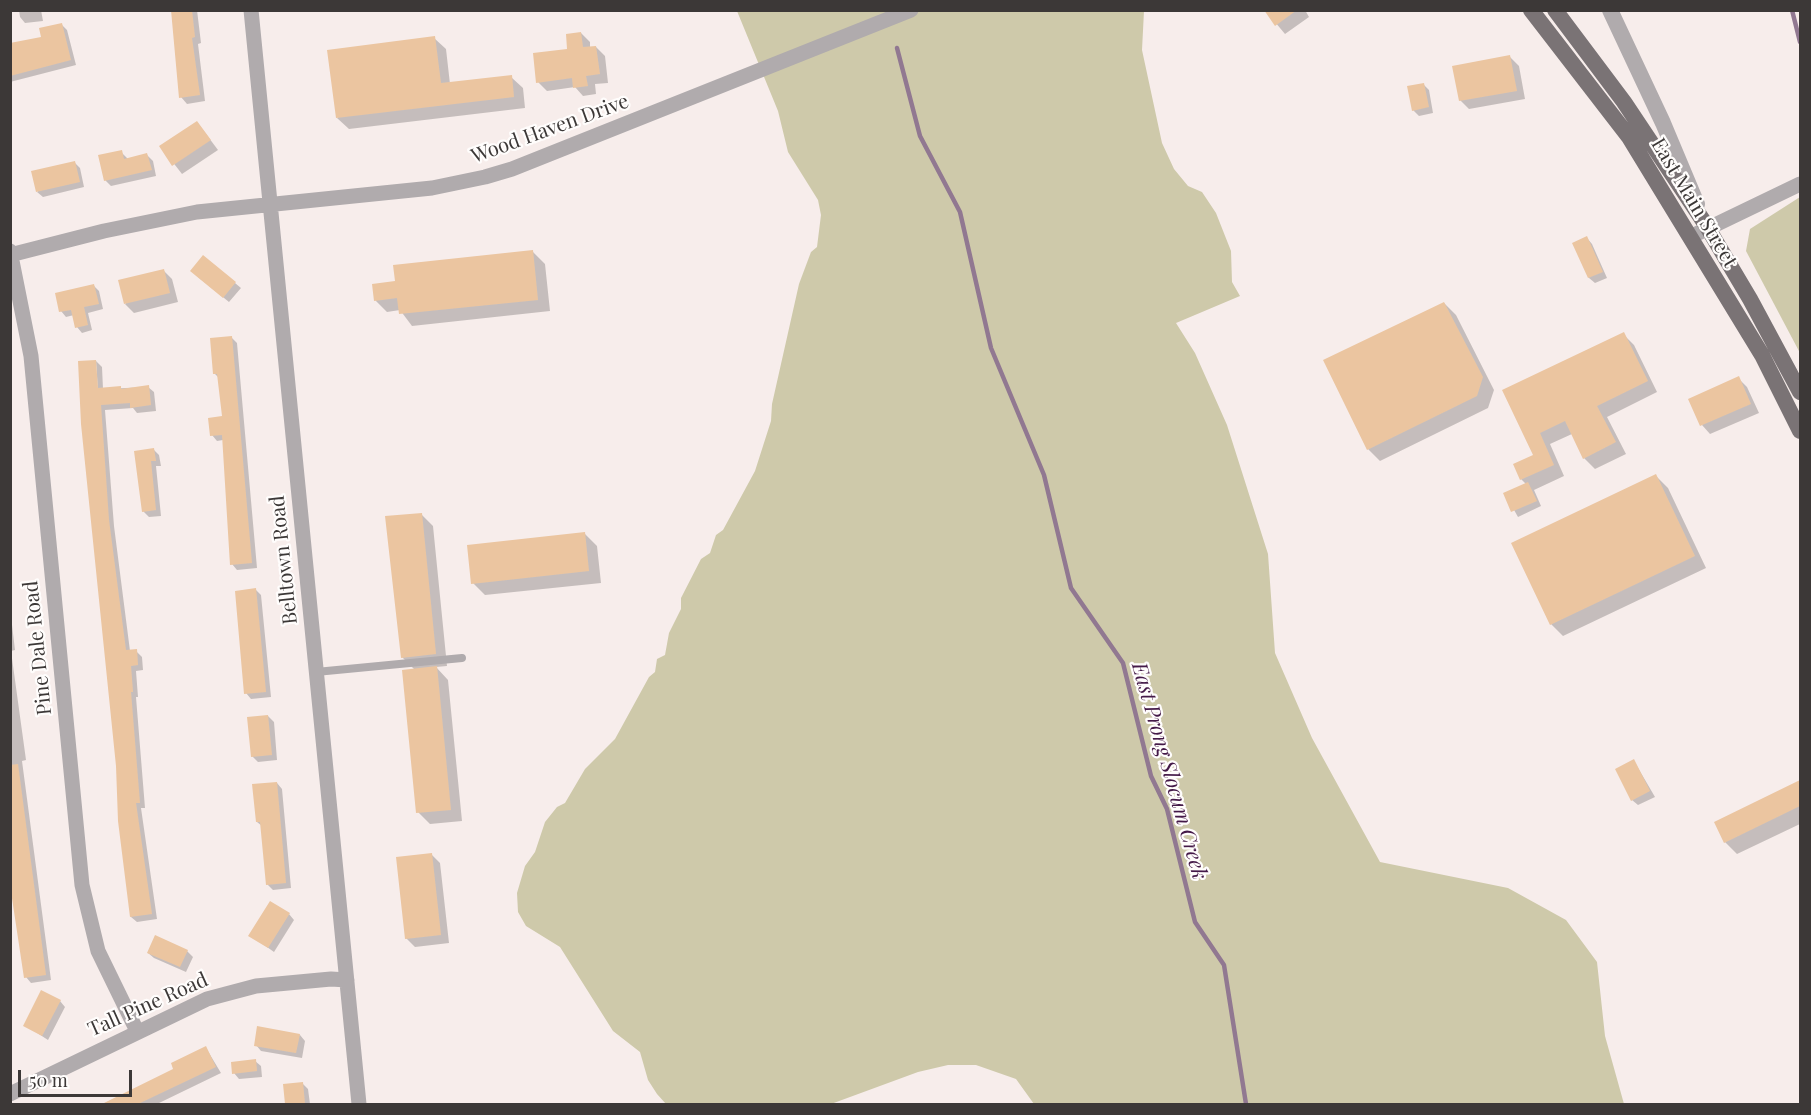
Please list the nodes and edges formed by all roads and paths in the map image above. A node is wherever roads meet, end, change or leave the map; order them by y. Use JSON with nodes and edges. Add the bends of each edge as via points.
{"nodes":[{"id":1,"x":251,"y":10,"type":"edge"},
{"id":2,"x":911,"y":10,"type":"edge"},
{"id":3,"x":1531,"y":10,"type":"edge"},
{"id":4,"x":1556,"y":10,"type":"edge"},
{"id":5,"x":1610,"y":10,"type":"edge"},
{"id":6,"x":1800,"y":184,"type":"edge"},
{"id":7,"x":270,"y":204,"type":"junction"},
{"id":8,"x":1707,"y":226,"type":"junction"},
{"id":9,"x":1690,"y":237,"type":"junction"},
{"id":10,"x":11,"y":254,"type":"edge"},
{"id":11,"x":1800,"y":392,"type":"edge"},
{"id":12,"x":1800,"y":431,"type":"edge"},
{"id":13,"x":462,"y":658,"type":"dead end"},
{"id":14,"x":316,"y":672,"type":"junction"},
{"id":15,"x":347,"y":980,"type":"junction"},
{"id":16,"x":137,"y":1031,"type":"junction"},
{"id":17,"x":10,"y":1094,"type":"edge"},
{"id":18,"x":359,"y":1104,"type":"edge"}],
"edges":[{"from":1,"to":7,"type":"street","name":"Belltown Road"},
{"from":2,"to":7,"type":"street","name":"Wood Haven Drive","via":[[512,169],[432,188]]},
{"from":3,"to":9,"type":"main road","name":"East Main Street","via":[[1629,137]]},
{"from":4,"to":8,"type":"main road","name":"East Main Street","via":[[1624,102]]},
{"from":5,"to":8,"type":"street"},
{"from":6,"to":8,"type":"street"},
{"from":7,"to":10,"type":"street","name":"Wood Haven Drive","via":[[197,212]]},
{"from":7,"to":14,"type":"street","name":"Belltown Road"},
{"from":8,"to":9,"type":"street"},
{"from":8,"to":11,"type":"main road","name":"East Main Street"},
{"from":9,"to":12,"type":"main road","name":"East Main Street","via":[[1762,356]]},
{"from":10,"to":16,"type":"street","name":"Pine Dale Road","via":[[31,356],[82,885],[98,951]]},
{"from":13,"to":14,"type":"lane"},
{"from":14,"to":15,"type":"street","name":"Belltown Road"},
{"from":15,"to":16,"type":"street","name":"Tall Pine Road","via":[[232,991]]},
{"from":15,"to":18,"type":"street","name":"Belltown Road"},
{"from":16,"to":17,"type":"street","name":"Tall Pine Road"}]}
